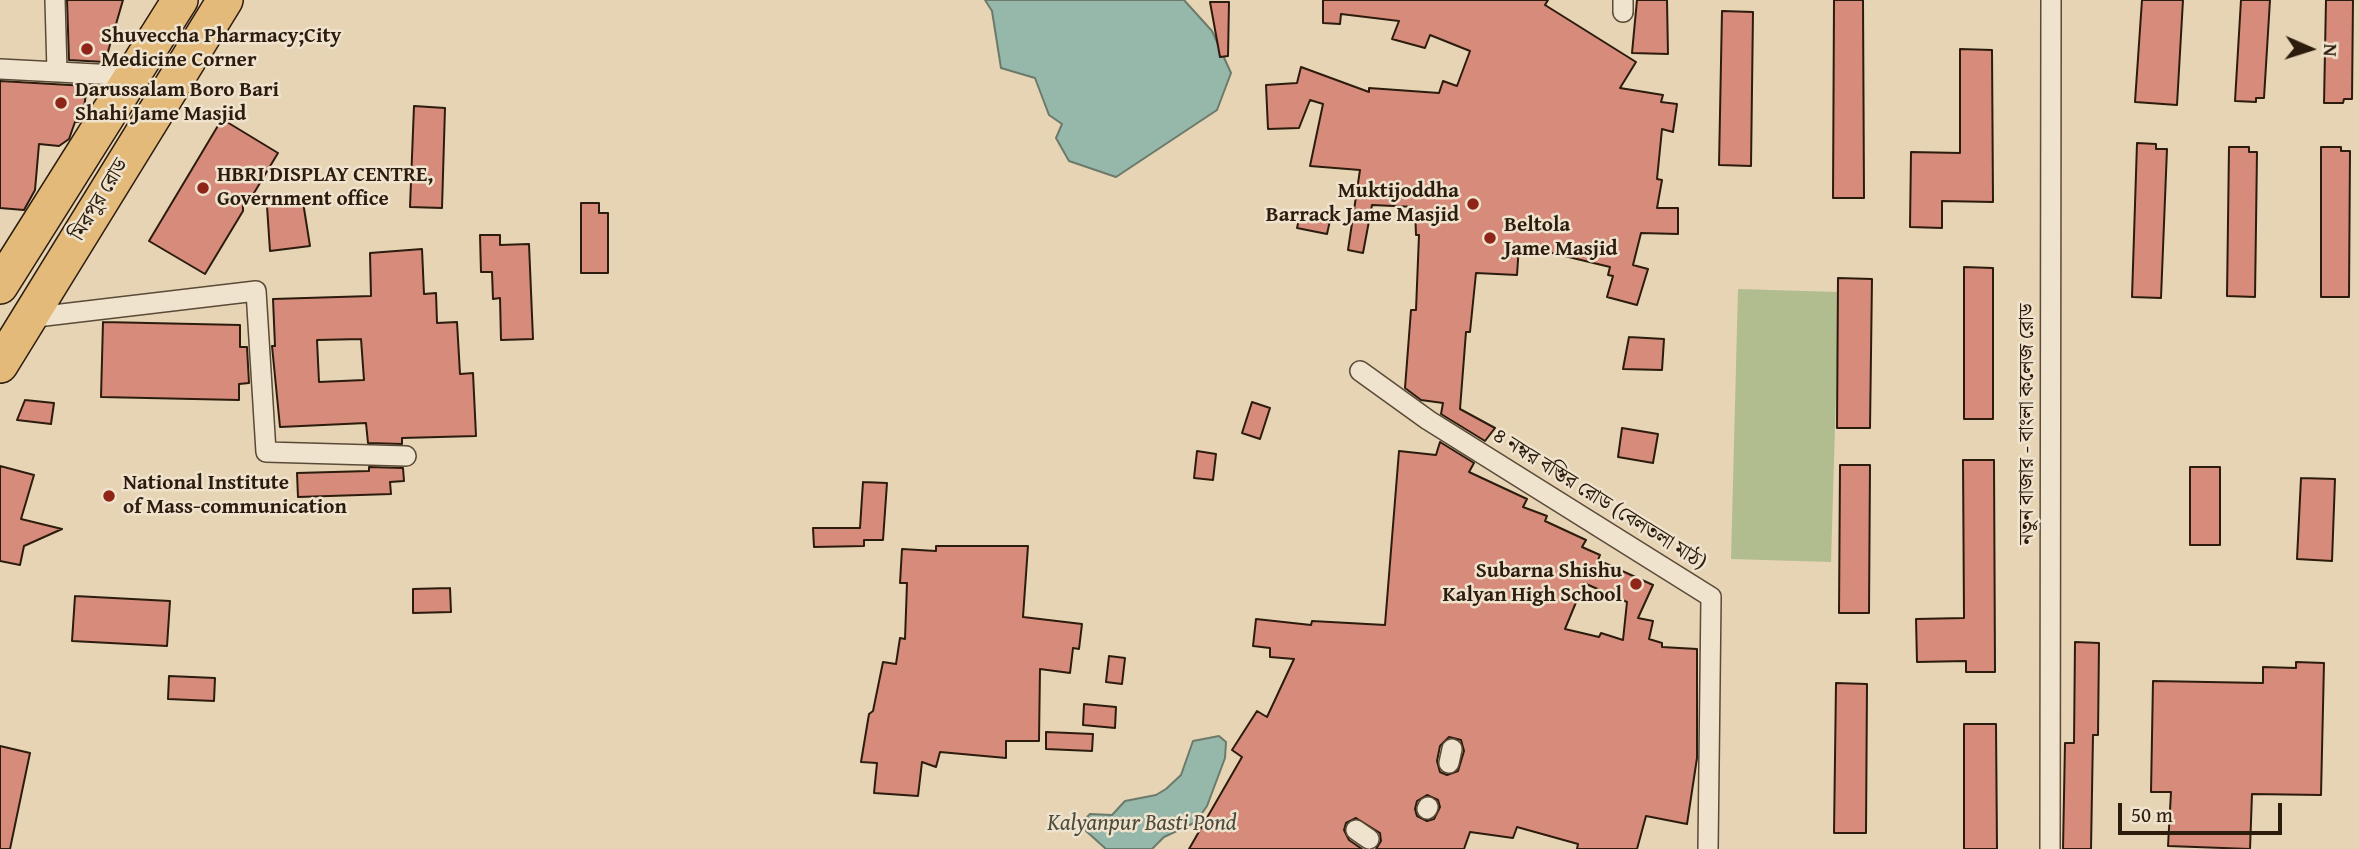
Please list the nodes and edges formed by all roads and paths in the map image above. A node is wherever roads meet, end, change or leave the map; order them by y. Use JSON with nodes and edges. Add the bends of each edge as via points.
{"nodes":[{"id":1,"x":55,"y":0,"type":"edge"},
{"id":2,"x":180,"y":0,"type":"edge"},
{"id":3,"x":225,"y":0,"type":"edge"},
{"id":4,"x":2051,"y":0,"type":"edge"},
{"id":5,"x":0,"y":69,"type":"edge"},
{"id":6,"x":57,"y":71,"type":"junction"},
{"id":7,"x":135,"y":76,"type":"junction"},
{"id":8,"x":0,"y":286,"type":"edge"},
{"id":9,"x":29,"y":318,"type":"junction"},
{"id":10,"x":0,"y":365,"type":"edge"},
{"id":11,"x":1360,"y":371,"type":"dead end"},
{"id":12,"x":406,"y":456,"type":"dead end"},
{"id":13,"x":1708,"y":849,"type":"edge"},
{"id":14,"x":2050,"y":849,"type":"edge"}],
"edges":[{"from":1,"to":6,"type":"street"},
{"from":2,"to":7,"type":"highway","name":"মিরপুর রোড"},
{"from":3,"to":9,"type":"highway","name":"মিরপুর রোড"},
{"from":4,"to":14,"type":"street","name":"নতুন বাজার - বাংলা কলেজ রোড"},
{"from":5,"to":6,"type":"street"},
{"from":6,"to":7,"type":"street"},
{"from":7,"to":8,"type":"highway","name":"মিরপুর রোড"},
{"from":9,"to":10,"type":"highway","name":"মিরপুর রোড"},
{"from":9,"to":12,"type":"street","via":[[256,291],[266,452]]},
{"from":11,"to":13,"type":"street","name":"৪ নম্বর বস্তির রোড (বেলতলা মাঠ)","via":[[1429,420],[1711,597]]}]}
